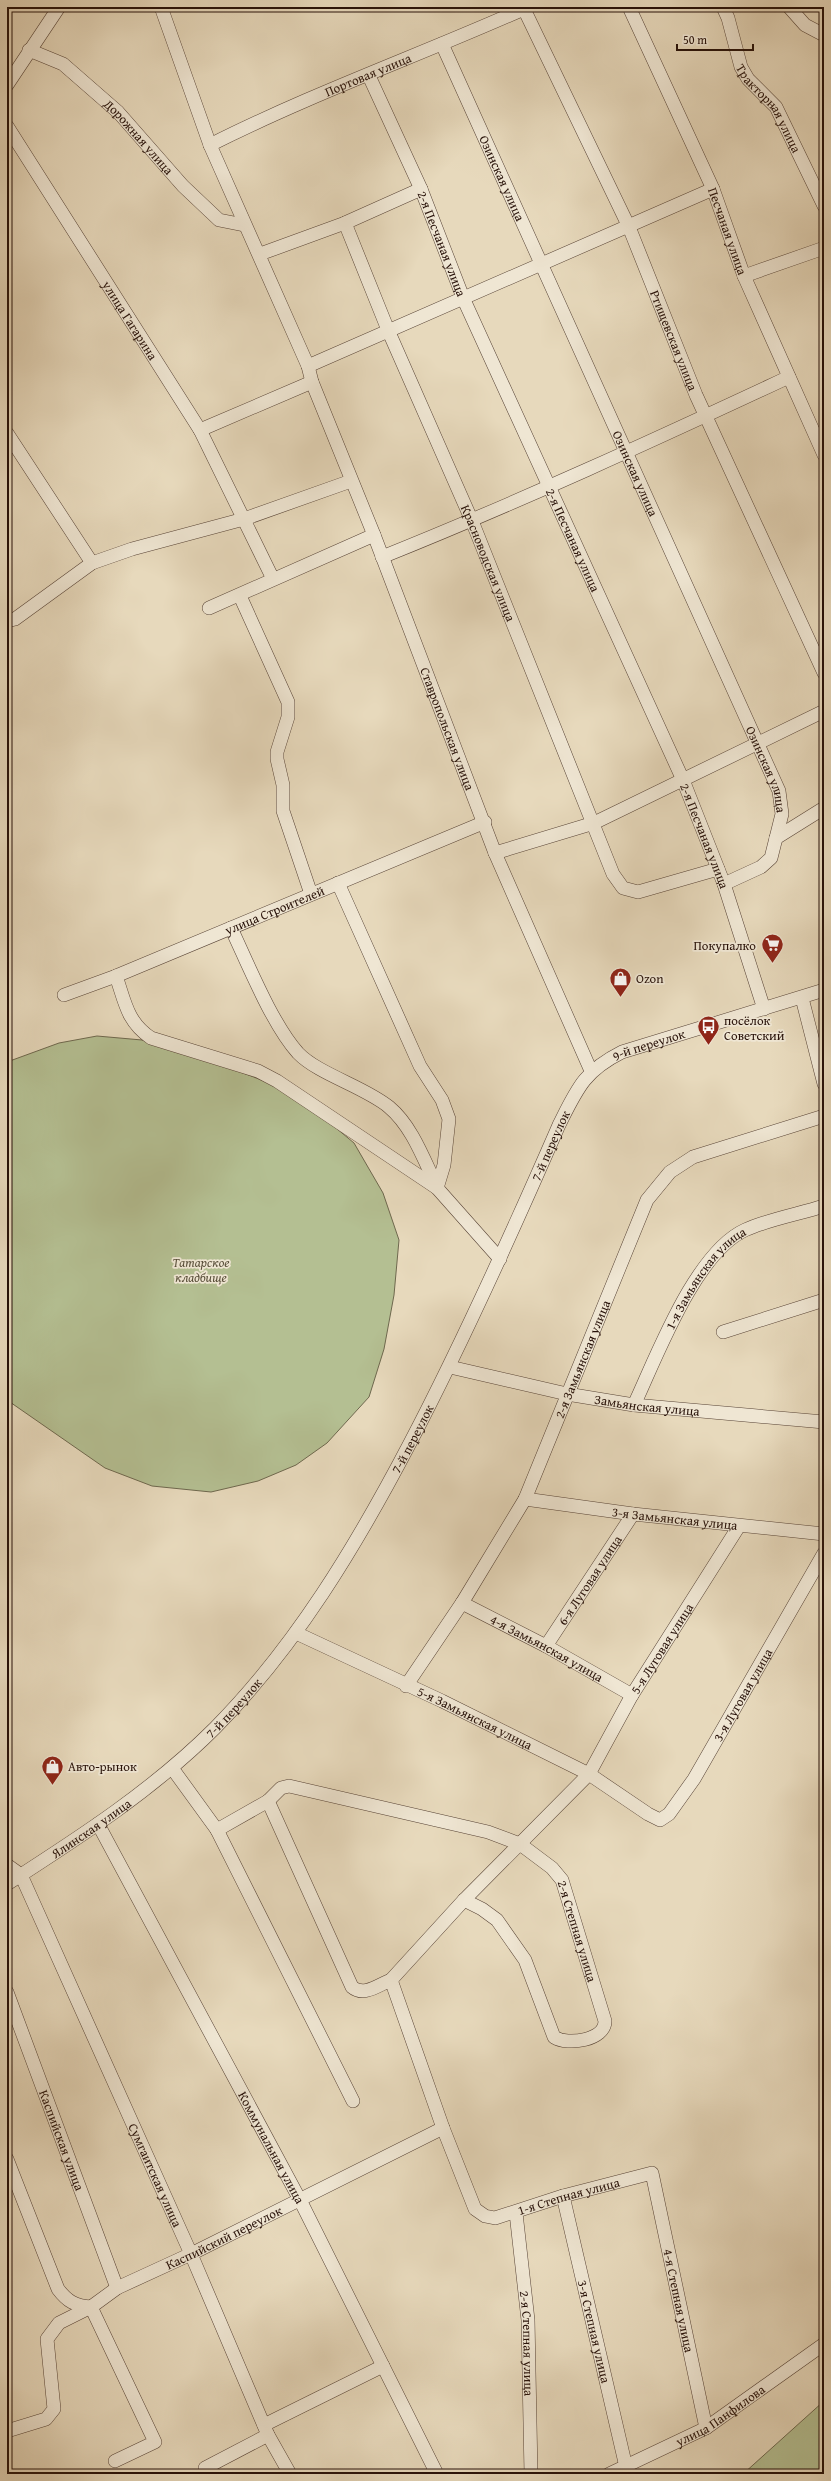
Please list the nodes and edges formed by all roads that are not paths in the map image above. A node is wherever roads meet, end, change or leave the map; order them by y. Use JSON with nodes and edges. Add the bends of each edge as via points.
{"nodes":[{"id":1,"x":59,"y":7,"type":"edge"},
{"id":2,"x":161,"y":7,"type":"edge"},
{"id":3,"x":629,"y":7,"type":"edge"},
{"id":4,"x":723,"y":7,"type":"edge"},
{"id":5,"x":789,"y":7,"type":"edge"},
{"id":6,"x":526,"y":8,"type":"edge"},
{"id":7,"x":824,"y":35,"type":"edge"},
{"id":8,"x":442,"y":44,"type":"junction"},
{"id":9,"x":29,"y":50,"type":"junction"},
{"id":10,"x":369,"y":76,"type":"junction"},
{"id":11,"x":7,"y":85,"type":"edge"},
{"id":12,"x":7,"y":126,"type":"edge"},
{"id":13,"x":210,"y":145,"type":"junction"},
{"id":14,"x":421,"y":189,"type":"junction"},
{"id":15,"x":713,"y":189,"type":"junction"},
{"id":16,"x":824,"y":206,"type":"edge"},
{"id":17,"x":345,"y":223,"type":"junction"},
{"id":18,"x":244,"y":225,"type":"junction"},
{"id":19,"x":629,"y":227,"type":"junction"},
{"id":20,"x":824,"y":248,"type":"edge"},
{"id":21,"x":260,"y":254,"type":"junction"},
{"id":22,"x":543,"y":263,"type":"junction"},
{"id":23,"x":744,"y":276,"type":"junction"},
{"id":24,"x":464,"y":300,"type":"junction"},
{"id":25,"x":388,"y":330,"type":"junction"},
{"id":26,"x":308,"y":366,"type":"junction"},
{"id":27,"x":789,"y":377,"type":"junction"},
{"id":28,"x":312,"y":382,"type":"junction"},
{"id":29,"x":706,"y":416,"type":"junction"},
{"id":30,"x":200,"y":430,"type":"junction"},
{"id":31,"x":7,"y":433,"type":"edge"},
{"id":32,"x":626,"y":453,"type":"junction"},
{"id":33,"x":824,"y":455,"type":"edge"},
{"id":34,"x":351,"y":481,"type":"junction"},
{"id":35,"x":550,"y":485,"type":"junction"},
{"id":36,"x":244,"y":519,"type":"junction"},
{"id":37,"x":472,"y":521,"type":"junction"},
{"id":38,"x":374,"y":535,"type":"junction"},
{"id":39,"x":382,"y":557,"type":"junction"},
{"id":40,"x":92,"y":563,"type":"junction"},
{"id":41,"x":273,"y":579,"type":"junction"},
{"id":42,"x":240,"y":596,"type":"junction"},
{"id":43,"x":209,"y":608,"type":"dead end"},
{"id":44,"x":7,"y":621,"type":"edge"},
{"id":45,"x":824,"y":673,"type":"edge"},
{"id":46,"x":824,"y":712,"type":"edge"},
{"id":47,"x":758,"y":745,"type":"junction"},
{"id":48,"x":683,"y":780,"type":"junction"},
{"id":49,"x":824,"y":808,"type":"edge"},
{"id":50,"x":484,"y":822,"type":"junction"},
{"id":51,"x":594,"y":823,"type":"junction"},
{"id":52,"x":776,"y":838,"type":"junction"},
{"id":53,"x":495,"y":853,"type":"junction"},
{"id":54,"x":718,"y":869,"type":"junction"},
{"id":55,"x":338,"y":883,"type":"junction"},
{"id":56,"x":724,"y":884,"type":"junction"},
{"id":57,"x":311,"y":894,"type":"junction"},
{"id":58,"x":231,"y":928,"type":"junction"},
{"id":59,"x":116,"y":976,"type":"junction"},
{"id":60,"x":824,"y":990,"type":"edge"},
{"id":61,"x":64,"y":995,"type":"dead end"},
{"id":62,"x":802,"y":998,"type":"junction"},
{"id":63,"x":764,"y":1009,"type":"junction"},
{"id":64,"x":591,"y":1071,"type":"junction"},
{"id":65,"x":824,"y":1084,"type":"edge"},
{"id":66,"x":824,"y":1116,"type":"edge"},
{"id":67,"x":437,"y":1188,"type":"junction"},
{"id":68,"x":824,"y":1206,"type":"edge"},
{"id":69,"x":500,"y":1259,"type":"junction"},
{"id":70,"x":824,"y":1300,"type":"edge"},
{"id":71,"x":724,"y":1332,"type":"dead end"},
{"id":72,"x":450,"y":1367,"type":"junction"},
{"id":73,"x":567,"y":1394,"type":"junction"},
{"id":74,"x":634,"y":1405,"type":"junction"},
{"id":75,"x":824,"y":1422,"type":"edge"},
{"id":76,"x":525,"y":1499,"type":"junction"},
{"id":77,"x":633,"y":1514,"type":"junction"},
{"id":78,"x":739,"y":1526,"type":"junction"},
{"id":79,"x":824,"y":1534,"type":"edge"},
{"id":80,"x":824,"y":1553,"type":"edge"},
{"id":81,"x":462,"y":1603,"type":"junction"},
{"id":82,"x":296,"y":1633,"type":"junction"},
{"id":83,"x":546,"y":1646,"type":"junction"},
{"id":84,"x":406,"y":1686,"type":"junction"},
{"id":85,"x":632,"y":1695,"type":"junction"},
{"id":86,"x":172,"y":1768,"type":"junction"},
{"id":87,"x":589,"y":1774,"type":"junction"},
{"id":88,"x":268,"y":1801,"type":"junction"},
{"id":89,"x":648,"y":1814,"type":"joint"},
{"id":90,"x":98,"y":1824,"type":"junction"},
{"id":91,"x":217,"y":1830,"type":"junction"},
{"id":92,"x":520,"y":1844,"type":"junction"},
{"id":93,"x":7,"y":1865,"type":"edge"},
{"id":94,"x":21,"y":1875,"type":"junction"},
{"id":95,"x":7,"y":1884,"type":"edge"},
{"id":96,"x":464,"y":1900,"type":"junction"},
{"id":97,"x":391,"y":1980,"type":"junction"},
{"id":98,"x":7,"y":1992,"type":"edge"},
{"id":99,"x":353,"y":2101,"type":"dead end"},
{"id":100,"x":443,"y":2128,"type":"junction"},
{"id":101,"x":7,"y":2159,"type":"edge"},
{"id":102,"x":652,"y":2173,"type":"joint"},
{"id":103,"x":563,"y":2196,"type":"junction"},
{"id":104,"x":300,"y":2200,"type":"junction"},
{"id":105,"x":516,"y":2212,"type":"junction"},
{"id":106,"x":191,"y":2254,"type":"junction"},
{"id":107,"x":117,"y":2288,"type":"junction"},
{"id":108,"x":91,"y":2307,"type":"junction"},
{"id":109,"x":824,"y":2344,"type":"edge"},
{"id":110,"x":383,"y":2366,"type":"junction"},
{"id":111,"x":706,"y":2428,"type":"junction"},
{"id":112,"x":266,"y":2430,"type":"junction"},
{"id":113,"x":7,"y":2431,"type":"edge"},
{"id":114,"x":115,"y":2461,"type":"dead end"},
{"id":115,"x":626,"y":2467,"type":"junction"},
{"id":116,"x":205,"y":2468,"type":"dead end"},
{"id":117,"x":290,"y":2474,"type":"edge"},
{"id":118,"x":437,"y":2474,"type":"edge"},
{"id":119,"x":532,"y":2474,"type":"edge"},
{"id":120,"x":608,"y":2474,"type":"edge"}],
"edges":[{"from":1,"to":9,"type":"street"},
{"from":2,"to":13,"type":"street"},
{"from":3,"to":15,"type":"street","name":"Песчаная улица"},
{"from":4,"to":16,"type":"street","name":"Тракторная улица","via":[[741,67],[748,79],[776,107]]},
{"from":5,"to":7,"type":"street","via":[[805,25]]},
{"from":6,"to":8,"type":"street","name":"Портовая улица"},
{"from":6,"to":19,"type":"street","name":"Ртищевская улица"},
{"from":8,"to":10,"type":"street","name":"Портовая улица"},
{"from":8,"to":22,"type":"street","name":"Озинская улица"},
{"from":9,"to":11,"type":"street"},
{"from":9,"to":18,"type":"street","name":"Дорожная улица","via":[[70,69],[118,112],[183,186],[219,220]]},
{"from":10,"to":13,"type":"street","name":"Портовая улица","via":[[266,116]]},
{"from":10,"to":14,"type":"street","name":"2-я Песчаная улица"},
{"from":12,"to":30,"type":"street","name":"улица Гагарина"},
{"from":13,"to":18,"type":"street"},
{"from":14,"to":17,"type":"street"},
{"from":14,"to":24,"type":"street","name":"2-я Песчаная улица"},
{"from":15,"to":19,"type":"street"},
{"from":15,"to":23,"type":"street","name":"Песчаная улица"},
{"from":17,"to":21,"type":"street"},
{"from":17,"to":25,"type":"street","name":"Красноводская улица"},
{"from":18,"to":21,"type":"street"},
{"from":19,"to":22,"type":"street"},
{"from":19,"to":29,"type":"street","name":"Ртищевская улица"},
{"from":20,"to":23,"type":"street"},
{"from":21,"to":26,"type":"street"},
{"from":22,"to":24,"type":"street"},
{"from":22,"to":32,"type":"street","name":"Озинская улица"},
{"from":23,"to":27,"type":"street","name":"Песчаная улица"},
{"from":24,"to":25,"type":"street"},
{"from":24,"to":35,"type":"street","name":"2-я Песчаная улица"},
{"from":25,"to":26,"type":"street"},
{"from":25,"to":37,"type":"street","name":"Красноводская улица"},
{"from":26,"to":28,"type":"street"},
{"from":27,"to":29,"type":"street"},
{"from":27,"to":33,"type":"street","name":"Песчаная улица"},
{"from":28,"to":30,"type":"street"},
{"from":28,"to":34,"type":"street","name":"Ставропольская улица"},
{"from":29,"to":32,"type":"street"},
{"from":29,"to":45,"type":"street","name":"Ртищевская улица"},
{"from":30,"to":36,"type":"street","name":"улица Гагарина"},
{"from":31,"to":40,"type":"street"},
{"from":32,"to":35,"type":"street"},
{"from":32,"to":47,"type":"street","name":"Озинская улица"},
{"from":34,"to":36,"type":"street"},
{"from":34,"to":38,"type":"street","name":"Ставропольская улица"},
{"from":35,"to":37,"type":"street"},
{"from":35,"to":48,"type":"street","name":"2-я Песчаная улица"},
{"from":36,"to":40,"type":"street","via":[[132,549]]},
{"from":36,"to":41,"type":"street","name":"улица Гагарина"},
{"from":37,"to":39,"type":"street"},
{"from":37,"to":51,"type":"street","name":"Красноводская улица"},
{"from":38,"to":39,"type":"street","name":"Ставропольская улица"},
{"from":38,"to":41,"type":"street"},
{"from":39,"to":50,"type":"street","name":"Ставропольская улица"},
{"from":40,"to":44,"type":"street","via":[[15,619]]},
{"from":41,"to":42,"type":"street"},
{"from":42,"to":43,"type":"street"},
{"from":42,"to":57,"type":"street","via":[[288,702],[288,717],[277,752],[283,785],[283,810]]},
{"from":46,"to":47,"type":"street"},
{"from":47,"to":48,"type":"street"},
{"from":47,"to":52,"type":"street","name":"Озинская улица","via":[[779,791],[782,805]]},
{"from":48,"to":51,"type":"street"},
{"from":48,"to":54,"type":"street","name":"2-я Песчаная улица"},
{"from":49,"to":52,"type":"street"},
{"from":50,"to":53,"type":"street","name":"Ставропольская улица"},
{"from":50,"to":55,"type":"street","name":"улица Строителей"},
{"from":51,"to":53,"type":"street"},
{"from":51,"to":54,"type":"street","name":"Красноводская улица","via":[[617,882],[623,888],[638,892]]},
{"from":52,"to":56,"type":"street","name":"Озинская улица","via":[[770,858],[761,867]]},
{"from":53,"to":64,"type":"street","name":"Ставропольская улица"},
{"from":54,"to":56,"type":"street","name":"2-я Песчаная улица"},
{"from":55,"to":57,"type":"street","name":"улица Строителей"},
{"from":55,"to":67,"type":"street","via":[[420,1066],[442,1100],[449,1119],[444,1165]]},
{"from":56,"to":63,"type":"street","name":"2-я Песчаная улица"},
{"from":57,"to":58,"type":"street","name":"улица Строителей"},
{"from":58,"to":59,"type":"street","name":"улица Строителей"},
{"from":58,"to":67,"type":"street","via":[[254,979],[299,1054],[389,1107],[405,1125]]},
{"from":59,"to":61,"type":"street","name":"улица Строителей"},
{"from":59,"to":67,"type":"street","via":[[130,1018],[151,1038],[258,1071],[277,1081]]},
{"from":60,"to":62,"type":"street","name":"9-й переулок"},
{"from":62,"to":63,"type":"street","name":"9-й переулок"},
{"from":62,"to":65,"type":"street"},
{"from":63,"to":64,"type":"street","name":"9-й переулок","via":[[622,1052],[601,1062]]},
{"from":64,"to":69,"type":"street","name":"7-й переулок","via":[[559,1126]]},
{"from":66,"to":73,"type":"street","name":"2-я Замьянская улица","via":[[693,1157],[670,1172],[647,1200]]},
{"from":67,"to":69,"type":"street"},
{"from":68,"to":74,"type":"street","name":"1-я Замьянская улица","via":[[745,1230],[726,1242],[686,1295]]},
{"from":69,"to":72,"type":"street","name":"7-й переулок"},
{"from":70,"to":71,"type":"street"},
{"from":72,"to":73,"type":"street","name":"Замьянская улица"},
{"from":72,"to":82,"type":"street","name":"7-й переулок","via":[[385,1491]]},
{"from":73,"to":74,"type":"street","name":"Замьянская улица"},
{"from":73,"to":76,"type":"street","name":"2-я Замьянская улица"},
{"from":74,"to":75,"type":"street","name":"Замьянская улица"},
{"from":76,"to":77,"type":"street","name":"3-я Замьянская улица"},
{"from":76,"to":81,"type":"street","name":"2-я Замьянская улица"},
{"from":77,"to":78,"type":"street","name":"3-я Замьянская улица"},
{"from":77,"to":83,"type":"street","name":"6-я Луговая улица"},
{"from":78,"to":79,"type":"street","name":"3-я Замьянская улица"},
{"from":78,"to":85,"type":"street","name":"5-я Луговая улица"},
{"from":80,"to":89,"type":"street","name":"3-я Луговая улица","via":[[694,1779],[667,1816],[660,1820]]},
{"from":81,"to":83,"type":"street","name":"4-я Замьянская улица"},
{"from":81,"to":84,"type":"street","name":"2-я Замьянская улица"},
{"from":82,"to":84,"type":"street","name":"5-я Замьянская улица"},
{"from":82,"to":86,"type":"street","name":"7-й переулок","via":[[245,1696]]},
{"from":83,"to":85,"type":"street","name":"4-я Замьянская улица"},
{"from":84,"to":87,"type":"street","name":"5-я Замьянская улица","via":[[442,1701]]},
{"from":85,"to":87,"type":"street","name":"5-я Луговая улица"},
{"from":86,"to":90,"type":"street","name":"Ялинская улица","via":[[145,1791]]},
{"from":86,"to":91,"type":"street"},
{"from":87,"to":89,"type":"street","name":"5-я Замьянская улица"},
{"from":87,"to":92,"type":"street","name":"5-я Луговая улица"},
{"from":88,"to":91,"type":"street","name":"2-я Степная улица"},
{"from":88,"to":92,"type":"street","name":"2-я Степная улица","via":[[281,1788],[289,1786],[488,1832]]},
{"from":88,"to":97,"type":"street","via":[[352,1987],[366,1991]]},
{"from":90,"to":94,"type":"street","name":"Ялинская улица"},
{"from":90,"to":104,"type":"street","name":"Коммунальная улица"},
{"from":91,"to":99,"type":"street"},
{"from":92,"to":96,"type":"street","name":"5-я Луговая улица"},
{"from":92,"to":96,"type":"street","name":"2-я Степная улица","via":[[552,1868],[562,1880],[605,2021],[602,2032],[582,2039],[565,2040],[554,2037],[525,1960],[496,1920]]},
{"from":93,"to":94,"type":"street"},
{"from":94,"to":95,"type":"street","name":"Ялинская улица"},
{"from":94,"to":106,"type":"street","name":"Сумгаитская улица"},
{"from":96,"to":97,"type":"street","name":"5-я Луговая улица"},
{"from":97,"to":100,"type":"street"},
{"from":98,"to":107,"type":"street","name":"Каспийская улица"},
{"from":100,"to":104,"type":"street","name":"Каспийский переулок"},
{"from":100,"to":105,"type":"street","name":"1-я Степная улица","via":[[476,2209],[485,2216],[495,2218]]},
{"from":101,"to":108,"type":"street","via":[[58,2289],[71,2303]]},
{"from":102,"to":103,"type":"street","name":"1-я Степная улица"},
{"from":102,"to":111,"type":"street","name":"4-я Степная улица"},
{"from":103,"to":105,"type":"street","name":"1-я Степная улица"},
{"from":103,"to":115,"type":"street","name":"3-я Степная улица"},
{"from":104,"to":106,"type":"street","name":"Каспийский переулок"},
{"from":104,"to":110,"type":"street","name":"Коммунальная улица"},
{"from":105,"to":119,"type":"street","name":"2-я Степная улица","via":[[528,2320]]},
{"from":106,"to":107,"type":"street","name":"Каспийский переулок"},
{"from":106,"to":112,"type":"street","name":"Сумгаитская улица"},
{"from":107,"to":108,"type":"street","name":"Каспийский переулок"},
{"from":108,"to":113,"type":"street","name":"Каспийский переулок","via":[[59,2323],[47,2339],[49,2378],[55,2405],[52,2412],[46,2419]]},
{"from":108,"to":114,"type":"street","via":[[155,2442]]},
{"from":109,"to":111,"type":"street","name":"улица Панфилова"},
{"from":110,"to":112,"type":"street"},
{"from":110,"to":118,"type":"street","name":"Коммунальная улица"},
{"from":111,"to":115,"type":"street","name":"улица Панфилова"},
{"from":112,"to":116,"type":"street"},
{"from":112,"to":117,"type":"street","name":"Сумгаитская улица"},
{"from":115,"to":120,"type":"street","name":"улица Панфилова"}]}
